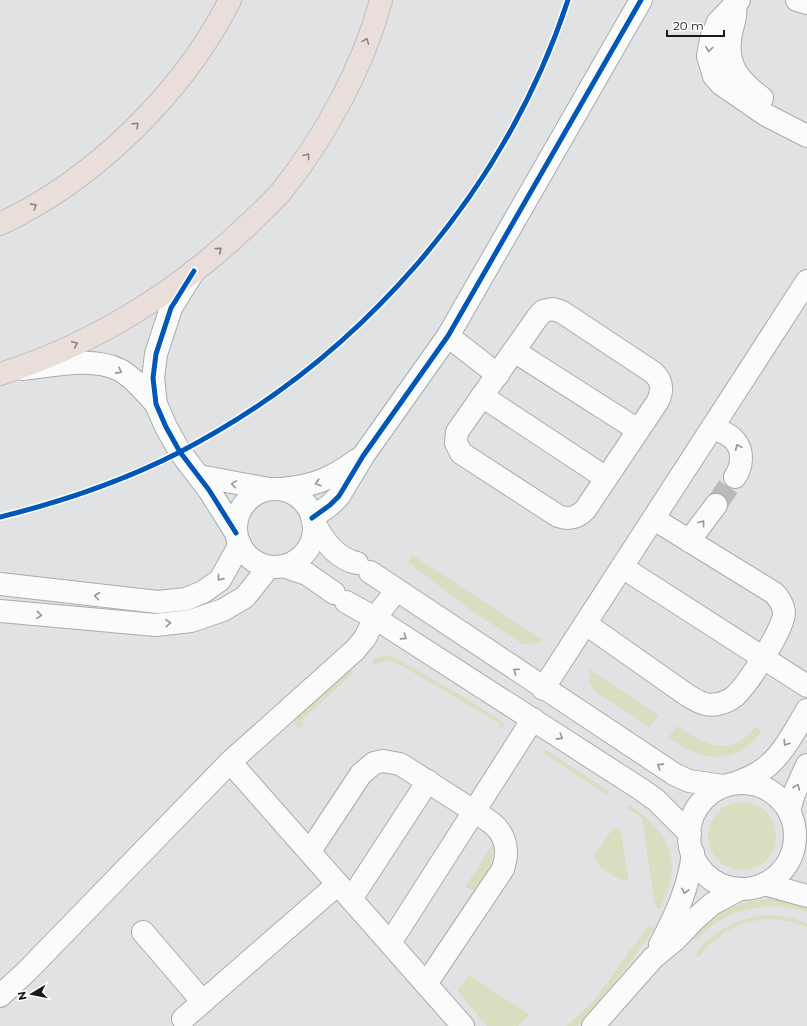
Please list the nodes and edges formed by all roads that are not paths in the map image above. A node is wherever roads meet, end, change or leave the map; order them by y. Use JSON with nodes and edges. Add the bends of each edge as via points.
{"nodes":[{"id":1,"x":230,"y":0,"type":"edge"},
{"id":2,"x":380,"y":0,"type":"edge"},
{"id":3,"x":641,"y":0,"type":"edge"},
{"id":4,"x":797,"y":0,"type":"edge"},
{"id":5,"x":737,"y":3,"type":"edge"},
{"id":6,"x":807,"y":4,"type":"edge"},
{"id":7,"x":803,"y":134,"type":"edge"},
{"id":8,"x":0,"y":224,"type":"edge"},
{"id":9,"x":194,"y":271,"type":"junction"},
{"id":10,"x":807,"y":281,"type":"edge"},
{"id":11,"x":448,"y":336,"type":"junction"},
{"id":12,"x":514,"y":351,"type":"junction"},
{"id":13,"x":6,"y":372,"type":"edge"},
{"id":14,"x":498,"y":375,"type":"junction"},
{"id":15,"x":482,"y":396,"type":"junction"},
{"id":16,"x":156,"y":404,"type":"junction"},
{"id":17,"x":713,"y":428,"type":"junction"},
{"id":18,"x":638,"y":430,"type":"junction"},
{"id":19,"x":363,"y":456,"type":"junction"},
{"id":20,"x":199,"y":476,"type":"junction"},
{"id":21,"x":735,"y":477,"type":"tunnel mouth"},
{"id":22,"x":606,"y":478,"type":"junction"},
{"id":23,"x":275,"y":489,"type":"junction"},
{"id":24,"x":716,"y":505,"type":"tunnel mouth"},
{"id":25,"x":654,"y":519,"type":"junction"},
{"id":26,"x":313,"y":520,"type":"junction"},
{"id":27,"x":238,"y":539,"type":"junction"},
{"id":28,"x":689,"y":541,"type":"junction"},
{"id":29,"x":276,"y":567,"type":"junction"},
{"id":30,"x":622,"y":567,"type":"junction"},
{"id":31,"x":0,"y":584,"type":"edge"},
{"id":32,"x":396,"y":591,"type":"junction"},
{"id":33,"x":0,"y":612,"type":"edge"},
{"id":34,"x":375,"y":618,"type":"junction"},
{"id":35,"x":586,"y":624,"type":"junction"},
{"id":36,"x":763,"y":657,"type":"junction"},
{"id":37,"x":807,"y":686,"type":"edge"},
{"id":38,"x":543,"y":689,"type":"junction"},
{"id":39,"x":807,"y":710,"type":"edge"},
{"id":40,"x":533,"y":719,"type":"junction"},
{"id":41,"x":230,"y":762,"type":"junction"},
{"id":42,"x":807,"y":765,"type":"edge"},
{"id":43,"x":428,"y":780,"type":"junction"},
{"id":44,"x":689,"y":781,"type":"junction"},
{"id":45,"x":729,"y":785,"type":"junction"},
{"id":46,"x":656,"y":800,"type":"junction"},
{"id":47,"x":789,"y":811,"type":"junction"},
{"id":48,"x":475,"y":812,"type":"junction"},
{"id":49,"x":691,"y":844,"type":"junction"},
{"id":50,"x":801,"y":845,"type":"edge"},
{"id":51,"x":310,"y":851,"type":"junction"},
{"id":52,"x":764,"y":884,"type":"junction"},
{"id":53,"x":740,"y":889,"type":"junction"},
{"id":54,"x":344,"y":892,"type":"junction"},
{"id":55,"x":807,"y":896,"type":"edge"},
{"id":56,"x":143,"y":932,"type":"dead end"},
{"id":57,"x":390,"y":943,"type":"junction"},
{"id":58,"x":653,"y":958,"type":"junction"},
{"id":59,"x":426,"y":984,"type":"junction"},
{"id":60,"x":0,"y":996,"type":"edge"},
{"id":61,"x":203,"y":1002,"type":"junction"},
{"id":62,"x":184,"y":1019,"type":"dead end"},
{"id":63,"x":463,"y":1026,"type":"edge"},
{"id":64,"x":593,"y":1026,"type":"edge"}],
"edges":[{"from":8,"to":1,"type":"highway","one_way":true,"via":[[58,191],[111,150],[185,72]]},
{"from":9,"to":2,"type":"highway","one_way":true,"via":[[236,236],[280,193],[318,141],[352,78]]},
{"from":3,"to":11,"type":"street"},
{"from":4,"to":6,"type":"street"},
{"from":5,"to":7,"type":"street","via":[[729,47],[733,68],[744,84],[782,112]]},
{"from":13,"to":9,"type":"highway","one_way":true,"via":[[97,334],[141,308]]},
{"from":9,"to":16,"type":"street","via":[[171,308],[156,354],[153,378]]},
{"from":10,"to":17,"type":"street"},
{"from":11,"to":14,"type":"street"},
{"from":11,"to":19,"type":"street"},
{"from":12,"to":14,"type":"street"},
{"from":12,"to":18,"type":"street"},
{"from":12,"to":18,"type":"street","via":[[543,311],[553,309],[562,312],[657,377],[661,386],[660,396]]},
{"from":13,"to":16,"type":"street","one_way":true,"via":[[88,363],[107,365],[121,371]]},
{"from":14,"to":15,"type":"street"},
{"from":15,"to":22,"type":"street"},
{"from":15,"to":22,"type":"street","via":[[457,432],[456,443],[461,453],[564,518],[581,514]]},
{"from":16,"to":20,"type":"street","via":[[180,452]]},
{"from":21,"to":17,"type":"street","one_way":true,"via":[[741,464],[739,447],[735,440]]},
{"from":17,"to":25,"type":"street"},
{"from":18,"to":22,"type":"street"},
{"from":19,"to":23,"type":"street","one_way":true,"via":[[329,479],[305,486]]},
{"from":19,"to":26,"type":"street","via":[[339,496]]},
{"from":23,"to":20,"type":"street","one_way":true},
{"from":20,"to":27,"type":"street"},
{"from":23,"to":26,"type":"street","via":[[292,493],[301,499]]},
{"from":23,"to":27,"type":"street","via":[[253,495],[242,508],[238,516]]},
{"from":28,"to":24,"type":"street","one_way":true},
{"from":25,"to":28,"type":"street"},
{"from":25,"to":30,"type":"street"},
{"from":26,"to":29,"type":"street","via":[[312,542],[307,551],[292,563]]},
{"from":26,"to":32,"type":"street","via":[[332,548]]},
{"from":27,"to":29,"type":"street","via":[[251,559]]},
{"from":27,"to":31,"type":"street","one_way":true,"via":[[220,580],[203,592],[186,599],[158,602]]},
{"from":28,"to":36,"type":"street","via":[[779,598],[784,612],[783,620]]},
{"from":33,"to":29,"type":"street","one_way":true,"via":[[156,625],[190,621],[223,610],[245,597]]},
{"from":29,"to":34,"type":"street","via":[[307,574],[340,598]]},
{"from":30,"to":35,"type":"street"},
{"from":30,"to":36,"type":"street"},
{"from":32,"to":34,"type":"street"},
{"from":38,"to":32,"type":"street","one_way":true},
{"from":34,"to":40,"type":"street","one_way":true},
{"from":34,"to":41,"type":"street","via":[[365,638],[355,650]]},
{"from":35,"to":36,"type":"street","via":[[687,695],[704,704],[719,704],[733,698]]},
{"from":35,"to":38,"type":"street"},
{"from":36,"to":37,"type":"street"},
{"from":44,"to":38,"type":"street","one_way":true,"via":[[674,774]]},
{"from":39,"to":45,"type":"street","one_way":true,"via":[[788,741],[769,764],[758,773]]},
{"from":40,"to":46,"type":"street","one_way":true},
{"from":40,"to":48,"type":"street"},
{"from":41,"to":51,"type":"street"},
{"from":41,"to":60,"type":"street"},
{"from":47,"to":42,"type":"street","one_way":true},
{"from":43,"to":48,"type":"street"},
{"from":43,"to":51,"type":"street","via":[[396,762],[374,763],[361,774]]},
{"from":43,"to":54,"type":"street"},
{"from":44,"to":45,"type":"street"},
{"from":44,"to":46,"type":"street","via":[[697,796],[690,811],[678,812]]},
{"from":45,"to":47,"type":"street","via":[[748,783],[761,786],[781,800]]},
{"from":45,"to":49,"type":"street","via":[[703,800],[696,810]]},
{"from":46,"to":49,"type":"street"},
{"from":47,"to":50,"type":"street"},
{"from":48,"to":57,"type":"street"},
{"from":48,"to":59,"type":"street","via":[[499,830],[506,844],[506,861]]},
{"from":49,"to":53,"type":"street","via":[[697,863],[711,878],[720,884]]},
{"from":49,"to":58,"type":"street","one_way":true,"via":[[690,874],[683,900]]},
{"from":50,"to":52,"type":"street","via":[[794,849],[786,865],[774,878]]},
{"from":51,"to":54,"type":"street"},
{"from":52,"to":53,"type":"street"},
{"from":52,"to":55,"type":"street"},
{"from":53,"to":58,"type":"street","via":[[712,904]]},
{"from":54,"to":57,"type":"street"},
{"from":54,"to":61,"type":"street"},
{"from":56,"to":61,"type":"street"},
{"from":57,"to":59,"type":"street"},
{"from":58,"to":64,"type":"street"},
{"from":59,"to":63,"type":"street"},
{"from":61,"to":62,"type":"street"}]}
